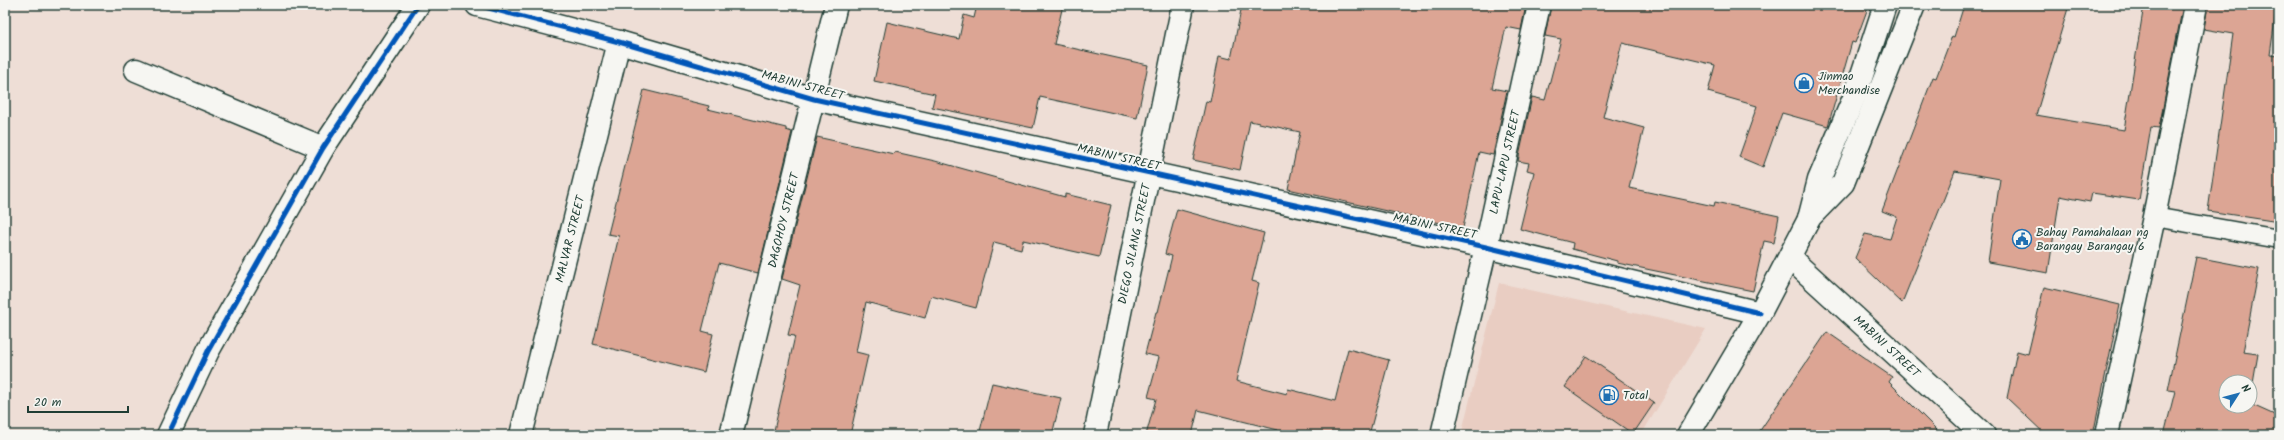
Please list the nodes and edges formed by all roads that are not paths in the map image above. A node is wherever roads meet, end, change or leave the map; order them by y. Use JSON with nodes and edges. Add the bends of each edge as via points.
{"nodes":[{"id":1,"x":418,"y":5,"type":"edge"},
{"id":2,"x":477,"y":5,"type":"edge"},
{"id":3,"x":836,"y":5,"type":"edge"},
{"id":4,"x":1183,"y":5,"type":"edge"},
{"id":5,"x":1539,"y":5,"type":"edge"},
{"id":6,"x":1885,"y":5,"type":"edge"},
{"id":7,"x":1914,"y":5,"type":"edge"},
{"id":8,"x":2196,"y":5,"type":"edge"},
{"id":9,"x":619,"y":42,"type":"junction"},
{"id":10,"x":136,"y":70,"type":"dead end"},
{"id":11,"x":814,"y":99,"type":"junction"},
{"id":12,"x":323,"y":148,"type":"junction"},
{"id":13,"x":1148,"y":174,"type":"junction"},
{"id":14,"x":2154,"y":217,"type":"junction"},
{"id":15,"x":1809,"y":219,"type":"junction"},
{"id":16,"x":2279,"y":239,"type":"edge"},
{"id":17,"x":1486,"y":247,"type":"junction"},
{"id":18,"x":1790,"y":258,"type":"junction"},
{"id":19,"x":1760,"y":313,"type":"junction"},
{"id":20,"x":168,"y":435,"type":"edge"},
{"id":21,"x":521,"y":435,"type":"edge"},
{"id":22,"x":731,"y":435,"type":"edge"},
{"id":23,"x":1095,"y":435,"type":"edge"},
{"id":24,"x":1442,"y":435,"type":"edge"},
{"id":25,"x":1688,"y":435,"type":"edge"},
{"id":26,"x":1984,"y":435,"type":"edge"},
{"id":27,"x":2107,"y":435,"type":"edge"}],
"edges":[{"from":1,"to":12,"type":"street"},
{"from":2,"to":9,"type":"street","name":"MABINI STREET"},
{"from":3,"to":11,"type":"street","name":"DAGOHOY STREET"},
{"from":4,"to":13,"type":"street","name":"DIEGO SILANG STREET"},
{"from":5,"to":17,"type":"street","name":"LAPU-LAPU STREET"},
{"from":6,"to":15,"type":"street","via":[[1856,93],[1819,180]]},
{"from":7,"to":15,"type":"street","via":[[1843,183]]},
{"from":8,"to":14,"type":"street"},
{"from":9,"to":11,"type":"street","name":"MABINI STREET"},
{"from":9,"to":21,"type":"street","name":"MALVAR STREET"},
{"from":10,"to":12,"type":"street"},
{"from":11,"to":13,"type":"street","name":"MABINI STREET"},
{"from":11,"to":22,"type":"street","name":"DAGOHOY STREET"},
{"from":12,"to":20,"type":"street","via":[[208,351]]},
{"from":13,"to":17,"type":"street","name":"MABINI STREET"},
{"from":13,"to":23,"type":"street","name":"DIEGO SILANG STREET"},
{"from":14,"to":16,"type":"lane"},
{"from":14,"to":27,"type":"street"},
{"from":15,"to":18,"type":"street"},
{"from":17,"to":19,"type":"street","name":"MABINI STREET"},
{"from":17,"to":24,"type":"street","name":"LAPU-LAPU STREET"},
{"from":18,"to":19,"type":"street"},
{"from":18,"to":26,"type":"street","name":"MABINI STREET"},
{"from":19,"to":25,"type":"street"}]}
